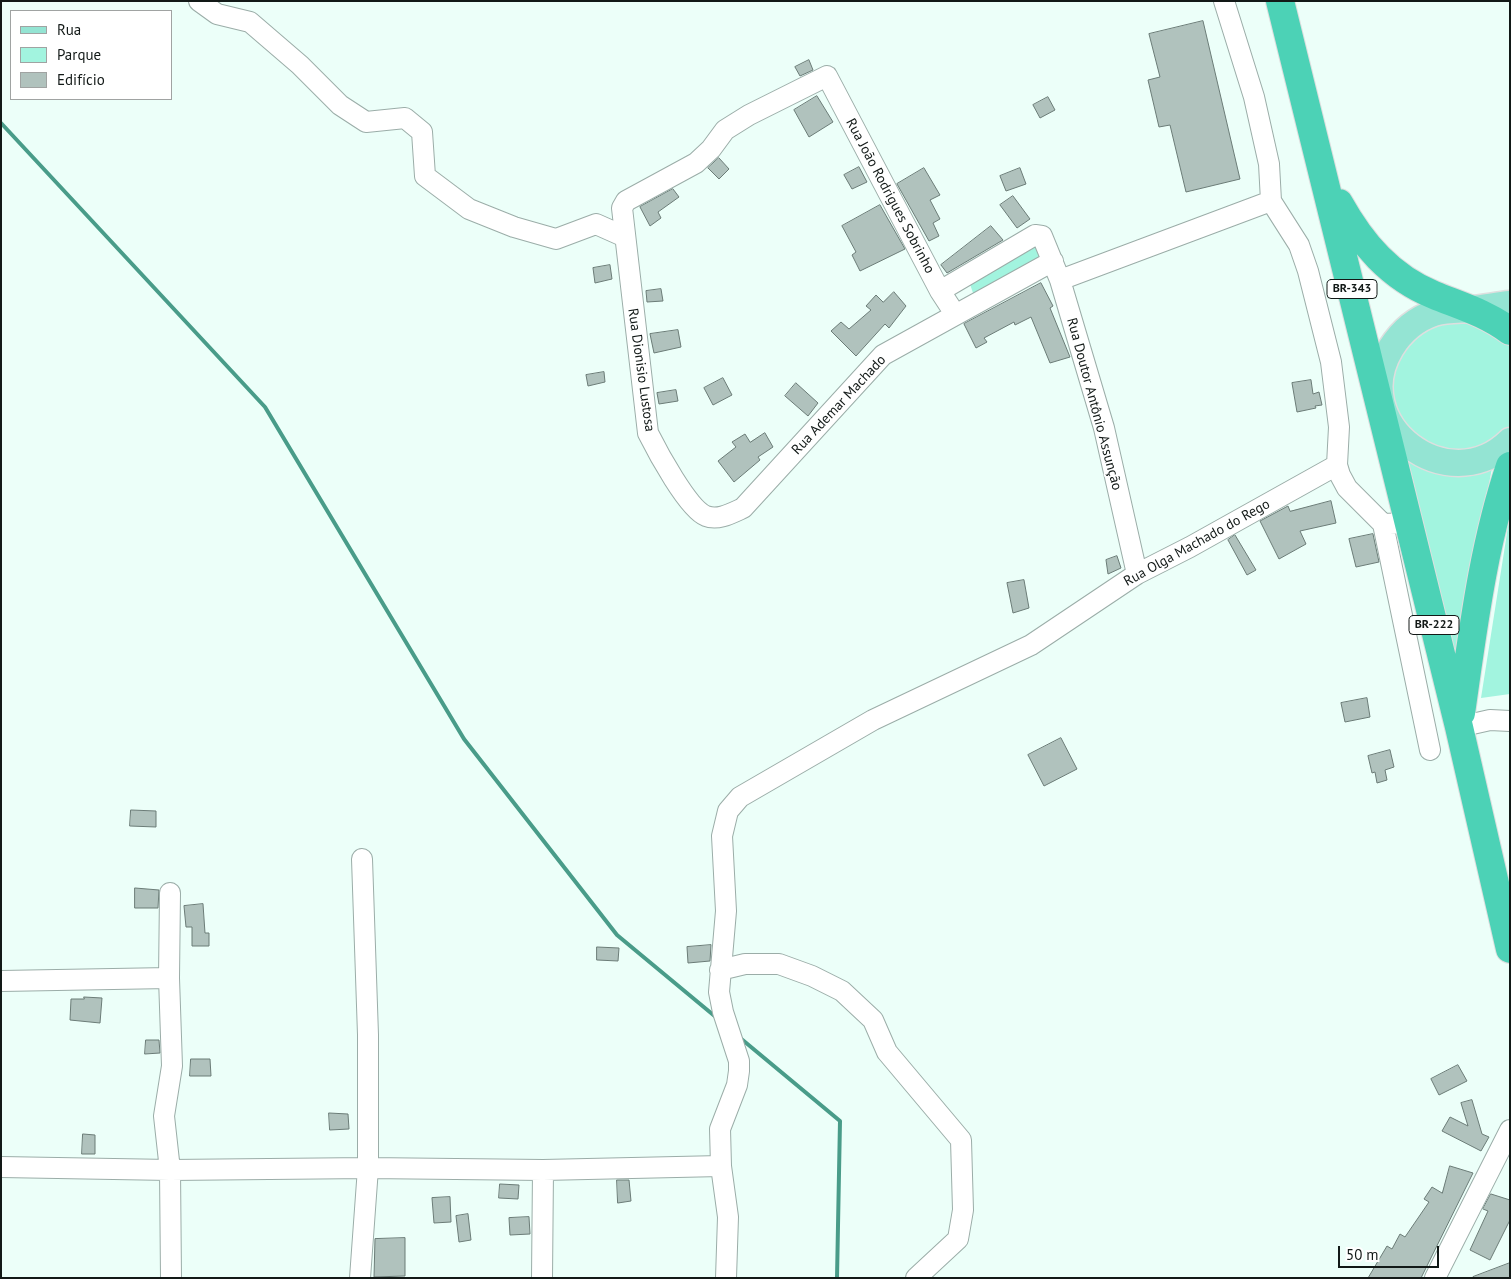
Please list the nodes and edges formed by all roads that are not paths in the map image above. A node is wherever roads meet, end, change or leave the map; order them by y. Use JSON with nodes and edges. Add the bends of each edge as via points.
{"nodes":[{"id":1,"x":199,"y":1,"type":"edge"},
{"id":2,"x":1224,"y":1,"type":"edge"},
{"id":3,"x":1280,"y":1,"type":"edge"},
{"id":4,"x":1325,"y":178,"type":"junction"},
{"id":5,"x":629,"y":200,"type":"joint"},
{"id":6,"x":1271,"y":201,"type":"junction"},
{"id":7,"x":623,"y":236,"type":"junction"},
{"id":8,"x":1053,"y":261,"type":"junction"},
{"id":9,"x":1060,"y":280,"type":"junction"},
{"id":10,"x":940,"y":291,"type":"junction"},
{"id":11,"x":1510,"y":304,"type":"edge"},
{"id":12,"x":1474,"y":309,"type":"junction"},
{"id":13,"x":955,"y":314,"type":"junction"},
{"id":14,"x":1510,"y":331,"type":"edge"},
{"id":15,"x":1379,"y":401,"type":"junction"},
{"id":16,"x":1510,"y":441,"type":"edge"},
{"id":17,"x":1337,"y":465,"type":"junction"},
{"id":18,"x":1510,"y":467,"type":"edge"},
{"id":19,"x":743,"y":508,"type":"joint"},
{"id":20,"x":1396,"y":524,"type":"junction"},
{"id":21,"x":1137,"y":574,"type":"junction"},
{"id":22,"x":1510,"y":721,"type":"edge"},
{"id":23,"x":1460,"y":727,"type":"junction"},
{"id":24,"x":1430,"y":750,"type":"dead end"},
{"id":25,"x":362,"y":859,"type":"dead end"},
{"id":26,"x":170,"y":893,"type":"dead end"},
{"id":27,"x":1510,"y":949,"type":"edge"},
{"id":28,"x":721,"y":961,"type":"junction"},
{"id":29,"x":169,"y":978,"type":"junction"},
{"id":30,"x":1,"y":981,"type":"edge"},
{"id":31,"x":910,"y":1080,"type":"dead end"},
{"id":32,"x":1510,"y":1130,"type":"edge"},
{"id":33,"x":1,"y":1166,"type":"edge"},
{"id":34,"x":721,"y":1166,"type":"junction"},
{"id":35,"x":368,"y":1168,"type":"junction"},
{"id":36,"x":170,"y":1170,"type":"junction"},
{"id":37,"x":543,"y":1170,"type":"junction"},
{"id":38,"x":171,"y":1278,"type":"edge"},
{"id":39,"x":360,"y":1278,"type":"edge"},
{"id":40,"x":542,"y":1278,"type":"edge"},
{"id":41,"x":726,"y":1278,"type":"edge"},
{"id":42,"x":916,"y":1278,"type":"edge"},
{"id":43,"x":1435,"y":1278,"type":"edge"}],
"edges":[{"from":1,"to":7,"type":"street","via":[[217,14],[250,22],[340,105],[366,122],[405,118],[422,132],[425,176],[469,209],[556,239],[596,224]]},
{"from":2,"to":6,"type":"street","via":[[1254,98],[1269,164]]},
{"from":3,"to":4,"type":"highway","number":"BR-343"},
{"from":4,"to":12,"type":"highway","via":[[1354,231],[1378,259],[1419,288]]},
{"from":4,"to":15,"type":"highway","number":"BR-343"},
{"from":5,"to":7,"type":"street","name":"Rua Dionisio Lustosa","via":[[621,213]]},
{"from":5,"to":10,"type":"street","name":"Rua João Rodrigues Sobrinho","via":[[696,163],[725,130],[827,76]]},
{"from":6,"to":9,"type":"street"},
{"from":6,"to":17,"type":"street","via":[[1298,245],[1308,270],[1331,362],[1339,427]]},
{"from":7,"to":19,"type":"street","name":"Rua Dionisio Lustosa","via":[[648,433],[693,507],[706,517],[718,518]]},
{"from":8,"to":9,"type":"street","name":"Rua Doutor Antônio Assunção"},
{"from":8,"to":10,"type":"street","name":"Rua Doutor Antônio Assunção","via":[[1042,236],[1035,235]]},
{"from":8,"to":13,"type":"street","name":"Rua Ademar Machado"},
{"from":9,"to":21,"type":"street","name":"Rua Doutor Antônio Assunção","via":[[1104,428]]},
{"from":10,"to":13,"type":"street","name":"Rua João Rodrigues Sobrinho"},
{"from":11,"to":12,"type":"main road","number":"BR-222"},
{"from":12,"to":14,"type":"highway"},
{"from":12,"to":15,"type":"main road","number":"BR-222","via":[[1434,313],[1414,322],[1386,356],[1380,378]]},
{"from":13,"to":19,"type":"street","name":"Rua Ademar Machado","via":[[875,362]]},
{"from":15,"to":16,"type":"main road","via":[[1398,435],[1412,449],[1429,458],[1448,463],[1468,462],[1487,457]]},
{"from":15,"to":20,"type":"highway","number":"BR-222"},
{"from":17,"to":20,"type":"street","via":[[1347,488]]},
{"from":17,"to":21,"type":"street","name":"Rua Olga Machado do Rego"},
{"from":18,"to":23,"type":"highway","via":[[1493,520],[1475,609]]},
{"from":20,"to":23,"type":"highway","number":"BR-222"},
{"from":20,"to":24,"type":"street"},
{"from":21,"to":28,"type":"street","name":"Rua Olga Machado do Rego","via":[[1031,645],[872,720],[740,797],[728,811],[722,836],[726,903]]},
{"from":22,"to":23,"type":"street","via":[[1490,720]]},
{"from":23,"to":27,"type":"highway","number":"BR-222"},
{"from":25,"to":35,"type":"street","via":[[368,1035]]},
{"from":26,"to":29,"type":"street"},
{"from":28,"to":31,"type":"street","via":[[802,964],[846,995],[868,1005],[896,1062]]},
{"from":28,"to":34,"type":"street","name":"Rua Olga Machado do Rego","via":[[719,992],[739,1061],[737,1085],[720,1129]]},
{"from":28,"to":42,"type":"street","via":[[779,964],[842,991],[873,1020],[887,1052],[961,1140],[963,1210],[958,1239]]},
{"from":29,"to":30,"type":"street"},
{"from":29,"to":36,"type":"street","via":[[172,1066],[164,1116]]},
{"from":32,"to":43,"type":"street"},
{"from":33,"to":36,"type":"street"},
{"from":34,"to":37,"type":"street"},
{"from":34,"to":41,"type":"street","name":"Rua Olga Machado do Rego","via":[[728,1217]]},
{"from":35,"to":36,"type":"street"},
{"from":35,"to":37,"type":"street"},
{"from":35,"to":39,"type":"street"},
{"from":36,"to":38,"type":"street"},
{"from":37,"to":40,"type":"street"}]}
